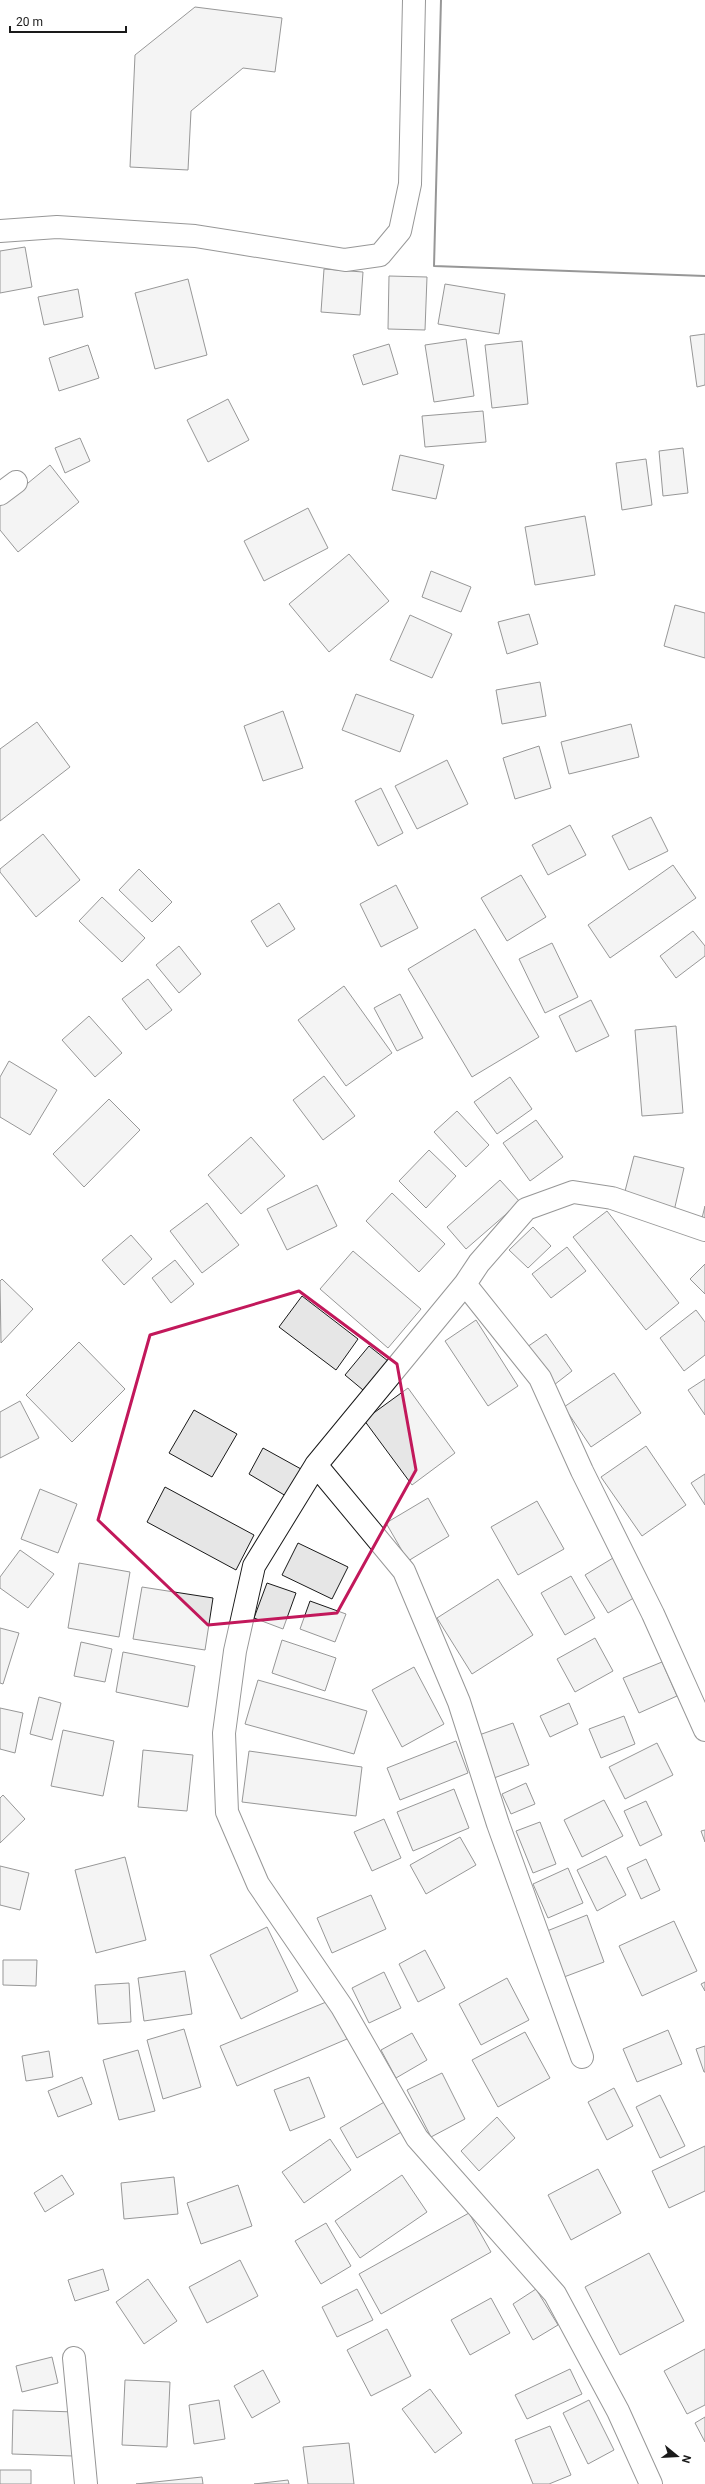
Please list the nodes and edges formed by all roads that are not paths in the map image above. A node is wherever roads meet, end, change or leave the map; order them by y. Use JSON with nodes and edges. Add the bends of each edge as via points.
{"nodes":[{"id":1,"x":414,"y":0,"type":"edge"},
{"id":2,"x":0,"y":231,"type":"edge"},
{"id":3,"x":705,"y":1230,"type":"edge"},
{"id":4,"x":465,"y":1284,"type":"junction"},
{"id":5,"x":316,"y":1465,"type":"junction"},
{"id":6,"x":705,"y":1730,"type":"edge"},
{"id":7,"x":582,"y":2057,"type":"dead end"},
{"id":8,"x":74,"y":2358,"type":"dead end"},
{"id":9,"x":86,"y":2484,"type":"edge"},
{"id":10,"x":651,"y":2484,"type":"edge"}],
"edges":[{"from":1,"to":2,"type":"street","via":[[410,184],[400,231],[380,255],[345,260],[194,236],[57,227]]},
{"from":3,"to":4,"type":"street","via":[[612,1198],[573,1192],[526,1209],[479,1263]]},
{"from":4,"to":5,"type":"street"},
{"from":4,"to":6,"type":"street","via":[[540,1378],[582,1471],[653,1614]]},
{"from":5,"to":7,"type":"street","via":[[404,1571],[459,1702],[498,1824]]},
{"from":5,"to":10,"type":"street","via":[[254,1566],[235,1651],[224,1733],[227,1812],[258,1884],[342,2007],[417,2138],[555,2294],[618,2411]]},
{"from":8,"to":9,"type":"street"}]}
